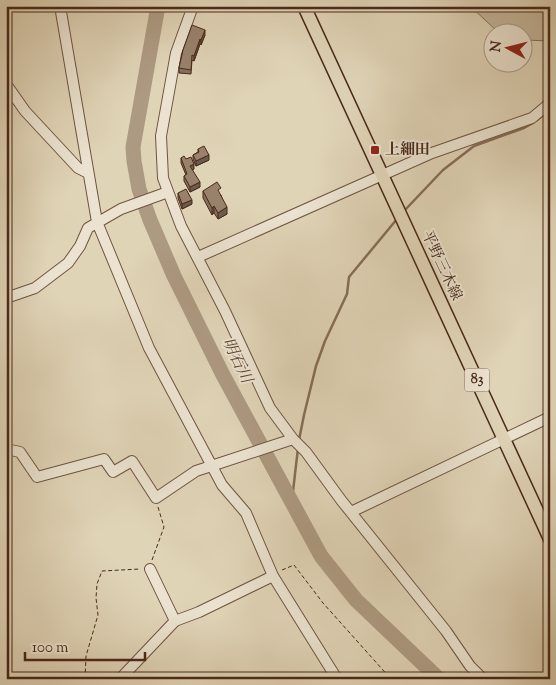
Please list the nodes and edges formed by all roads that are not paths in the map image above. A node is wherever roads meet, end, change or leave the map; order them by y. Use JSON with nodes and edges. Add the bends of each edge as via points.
{"nodes":[{"id":1,"x":60,"y":6,"type":"edge"},
{"id":2,"x":193,"y":6,"type":"edge"},
{"id":3,"x":304,"y":6,"type":"edge"},
{"id":4,"x":6,"y":84,"type":"edge"},
{"id":5,"x":550,"y":102,"type":"edge"},
{"id":6,"x":88,"y":173,"type":"junction"},
{"id":7,"x":380,"y":175,"type":"junction"},
{"id":8,"x":168,"y":192,"type":"junction"},
{"id":9,"x":97,"y":222,"type":"junction"},
{"id":10,"x":198,"y":257,"type":"junction"},
{"id":11,"x":6,"y":298,"type":"edge"},
{"id":12,"x":6,"y":346,"type":"edge"},
{"id":13,"x":6,"y":390,"type":"edge"},
{"id":14,"x":550,"y":417,"type":"edge"},
{"id":15,"x":504,"y":438,"type":"junction"},
{"id":16,"x":292,"y":439,"type":"junction"},
{"id":17,"x":6,"y":449,"type":"edge"},
{"id":18,"x":213,"y":467,"type":"junction"},
{"id":19,"x":352,"y":512,"type":"junction"},
{"id":20,"x":550,"y":539,"type":"edge"},
{"id":21,"x":150,"y":569,"type":"road end"},
{"id":22,"x":273,"y":576,"type":"junction"},
{"id":23,"x":175,"y":621,"type":"junction"},
{"id":24,"x":120,"y":679,"type":"edge"},
{"id":25,"x":337,"y":679,"type":"edge"},
{"id":26,"x":483,"y":679,"type":"edge"}],
"edges":[{"from":1,"to":6,"type":"street"},
{"from":2,"to":8,"type":"street","via":[[176,52],[162,122],[161,159]]},
{"from":3,"to":7,"type":"main road","name":"平野三木線","number":"83"},
{"from":4,"to":6,"type":"street","via":[[25,111],[78,168]]},
{"from":5,"to":7,"type":"street","via":[[532,118]]},
{"from":6,"to":9,"type":"street"},
{"from":7,"to":10,"type":"street"},
{"from":7,"to":15,"type":"main road","name":"平野三木線","number":"83"},
{"from":8,"to":9,"type":"street","via":[[121,209]]},
{"from":8,"to":10,"type":"street","via":[[180,226]]},
{"from":9,"to":11,"type":"street","via":[[88,228],[68,262],[34,288]]},
{"from":9,"to":18,"type":"street","via":[[149,348]]},
{"from":10,"to":16,"type":"street","via":[[270,408]]},
{"from":12,"to":13,"type":"street"},
{"from":14,"to":15,"type":"street"},
{"from":15,"to":19,"type":"street"},
{"from":15,"to":20,"type":"main road","name":"平野三木線","number":"83"},
{"from":16,"to":18,"type":"street"},
{"from":16,"to":19,"type":"street","via":[[306,452]]},
{"from":17,"to":18,"type":"street","via":[[20,452],[37,477],[104,459],[113,472],[132,461],[156,498],[196,471]]},
{"from":18,"to":22,"type":"street","via":[[222,485],[246,512]]},
{"from":19,"to":26,"type":"street"},
{"from":21,"to":23,"type":"street"},
{"from":22,"to":23,"type":"street"},
{"from":22,"to":25,"type":"street"},
{"from":23,"to":24,"type":"street"}]}
